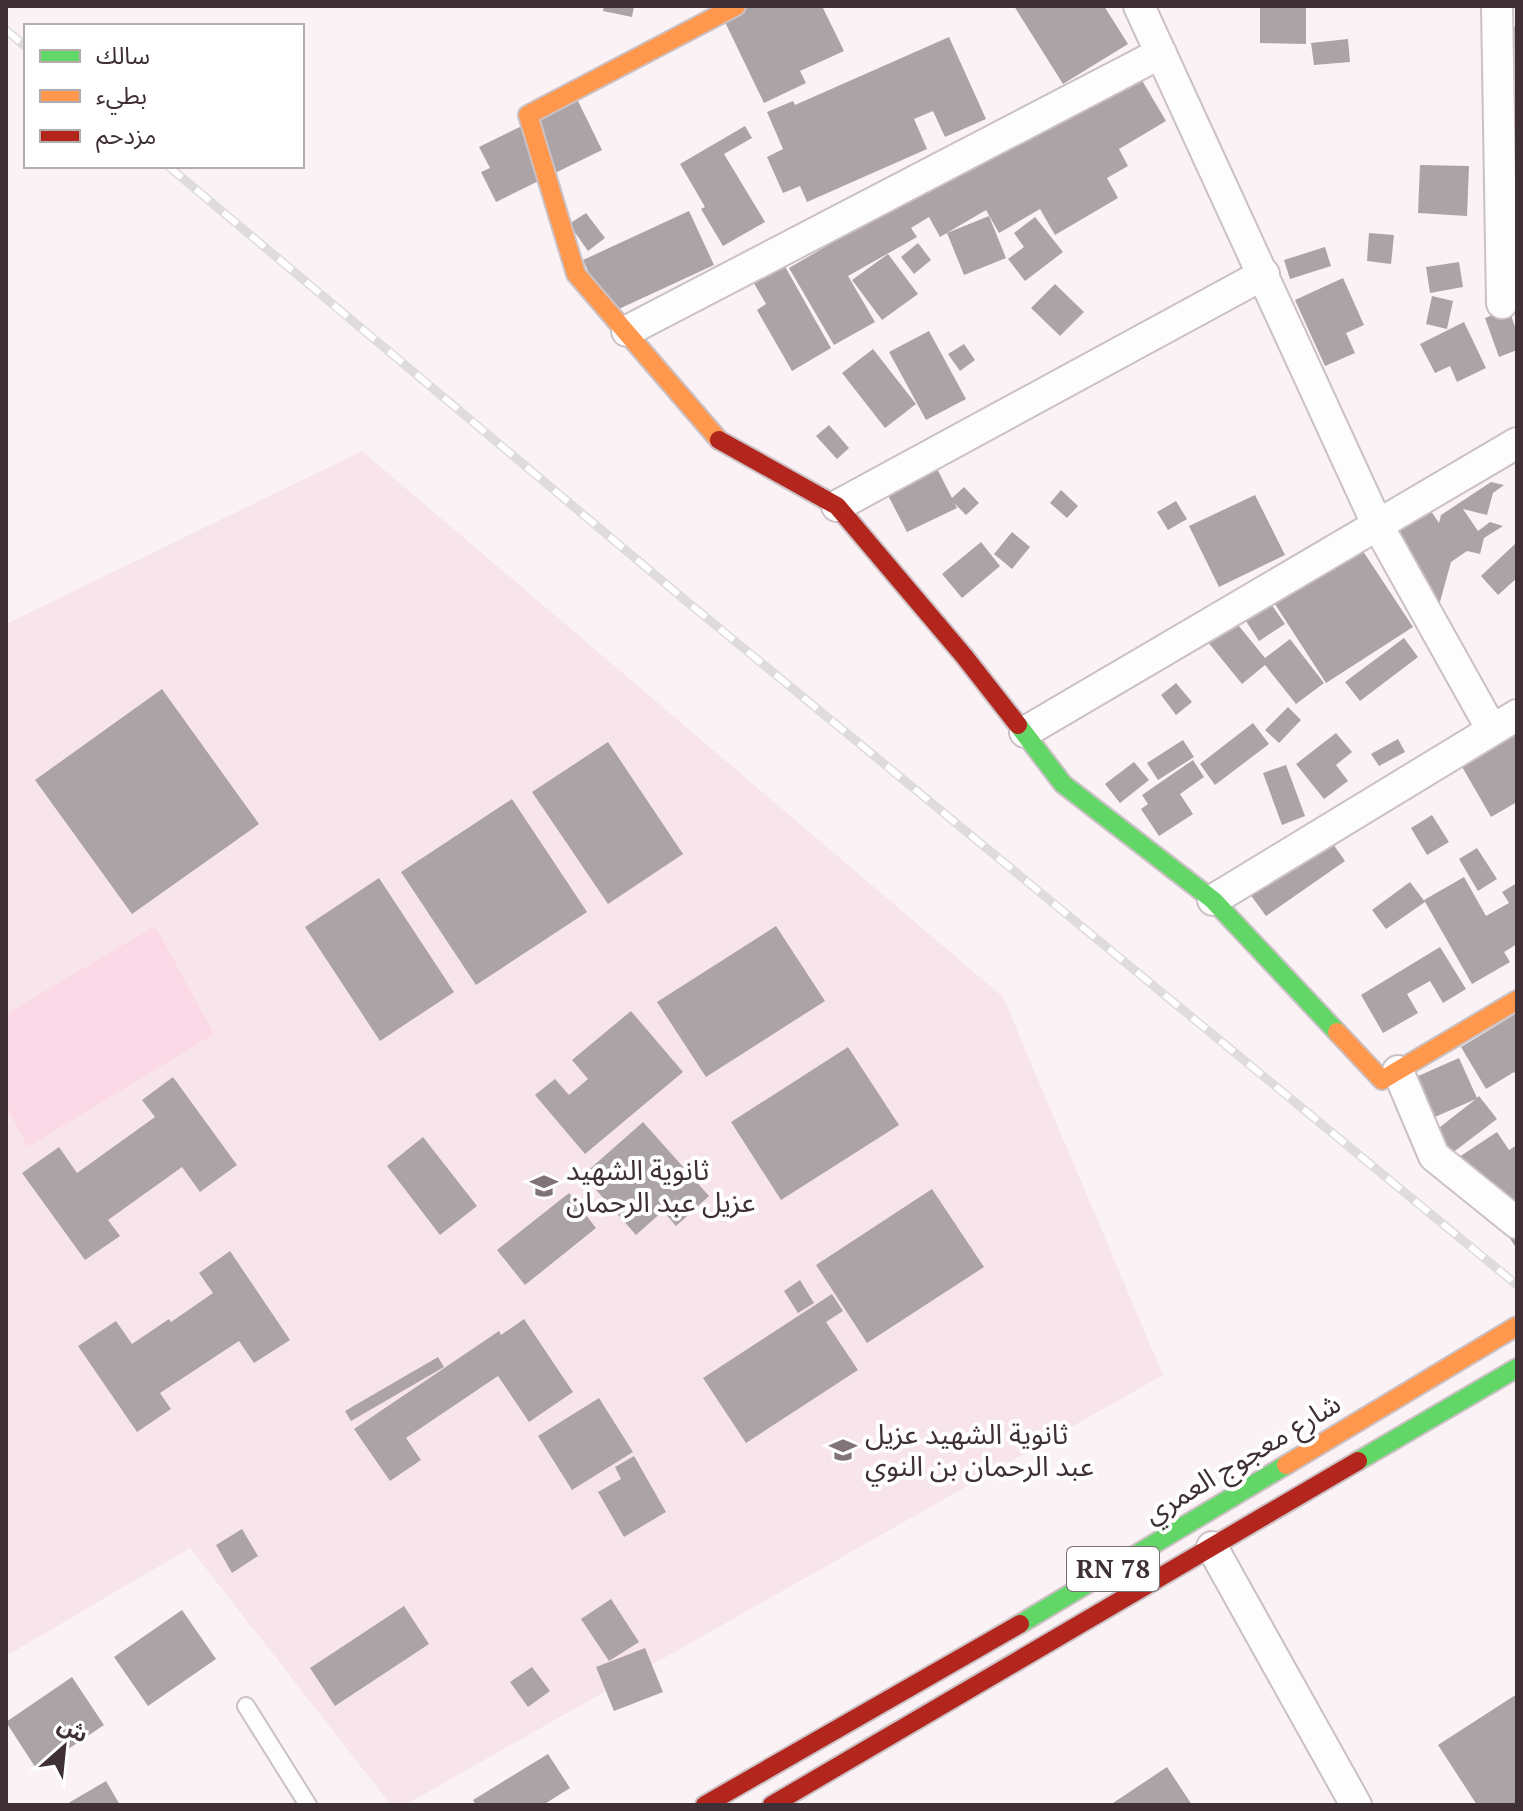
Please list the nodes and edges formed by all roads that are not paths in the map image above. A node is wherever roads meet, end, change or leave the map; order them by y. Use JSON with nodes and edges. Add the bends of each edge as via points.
{"nodes":[{"id":1,"x":736,"y":6,"type":"edge"},
{"id":2,"x":1139,"y":6,"type":"edge"},
{"id":3,"x":1497,"y":6,"type":"edge"},
{"id":4,"x":1161,"y":53,"type":"junction"},
{"id":5,"x":1264,"y":274,"type":"junction"},
{"id":6,"x":1502,"y":303,"type":"dead end"},
{"id":7,"x":627,"y":331,"type":"junction"},
{"id":8,"x":1517,"y":443,"type":"edge"},
{"id":9,"x":837,"y":506,"type":"junction"},
{"id":10,"x":1377,"y":524,"type":"junction"},
{"id":11,"x":1505,"y":722,"type":"edge"},
{"id":12,"x":1025,"y":732,"type":"junction"},
{"id":13,"x":1213,"y":900,"type":"junction"},
{"id":14,"x":1517,"y":1000,"type":"edge"},
{"id":15,"x":1398,"y":1071,"type":"junction"},
{"id":16,"x":1517,"y":1223,"type":"edge"},
{"id":17,"x":1517,"y":1326,"type":"edge"},
{"id":18,"x":1517,"y":1368,"type":"edge"},
{"id":19,"x":1212,"y":1547,"type":"junction"},
{"id":20,"x":246,"y":1706,"type":"dead end"},
{"id":21,"x":308,"y":1805,"type":"edge"},
{"id":22,"x":705,"y":1805,"type":"edge"},
{"id":23,"x":772,"y":1805,"type":"edge"},
{"id":24,"x":1356,"y":1805,"type":"edge"}],
"edges":[{"from":1,"to":7,"type":"main road","via":[[528,115],[576,274]]},
{"from":2,"to":4,"type":"street"},
{"from":3,"to":6,"type":"street"},
{"from":4,"to":5,"type":"street"},
{"from":4,"to":7,"type":"street"},
{"from":5,"to":9,"type":"street"},
{"from":5,"to":10,"type":"street"},
{"from":7,"to":9,"type":"main road","via":[[719,440]]},
{"from":8,"to":10,"type":"street"},
{"from":9,"to":12,"type":"main road"},
{"from":10,"to":11,"type":"street"},
{"from":10,"to":12,"type":"street"},
{"from":11,"to":13,"type":"street"},
{"from":12,"to":13,"type":"main road","via":[[1063,784]]},
{"from":13,"to":15,"type":"main road","via":[[1382,1080]]},
{"from":14,"to":15,"type":"main road"},
{"from":15,"to":16,"type":"street","via":[[1434,1156]]},
{"from":17,"to":22,"type":"main road","name":"شارع معجوج العمري","number":"RN 78","via":[[1073,1593]]},
{"from":18,"to":19,"type":"main road","number":"RN 78"},
{"from":19,"to":23,"type":"main road","number":"RN 78"},
{"from":19,"to":24,"type":"street"},
{"from":20,"to":21,"type":"lane"}]}
